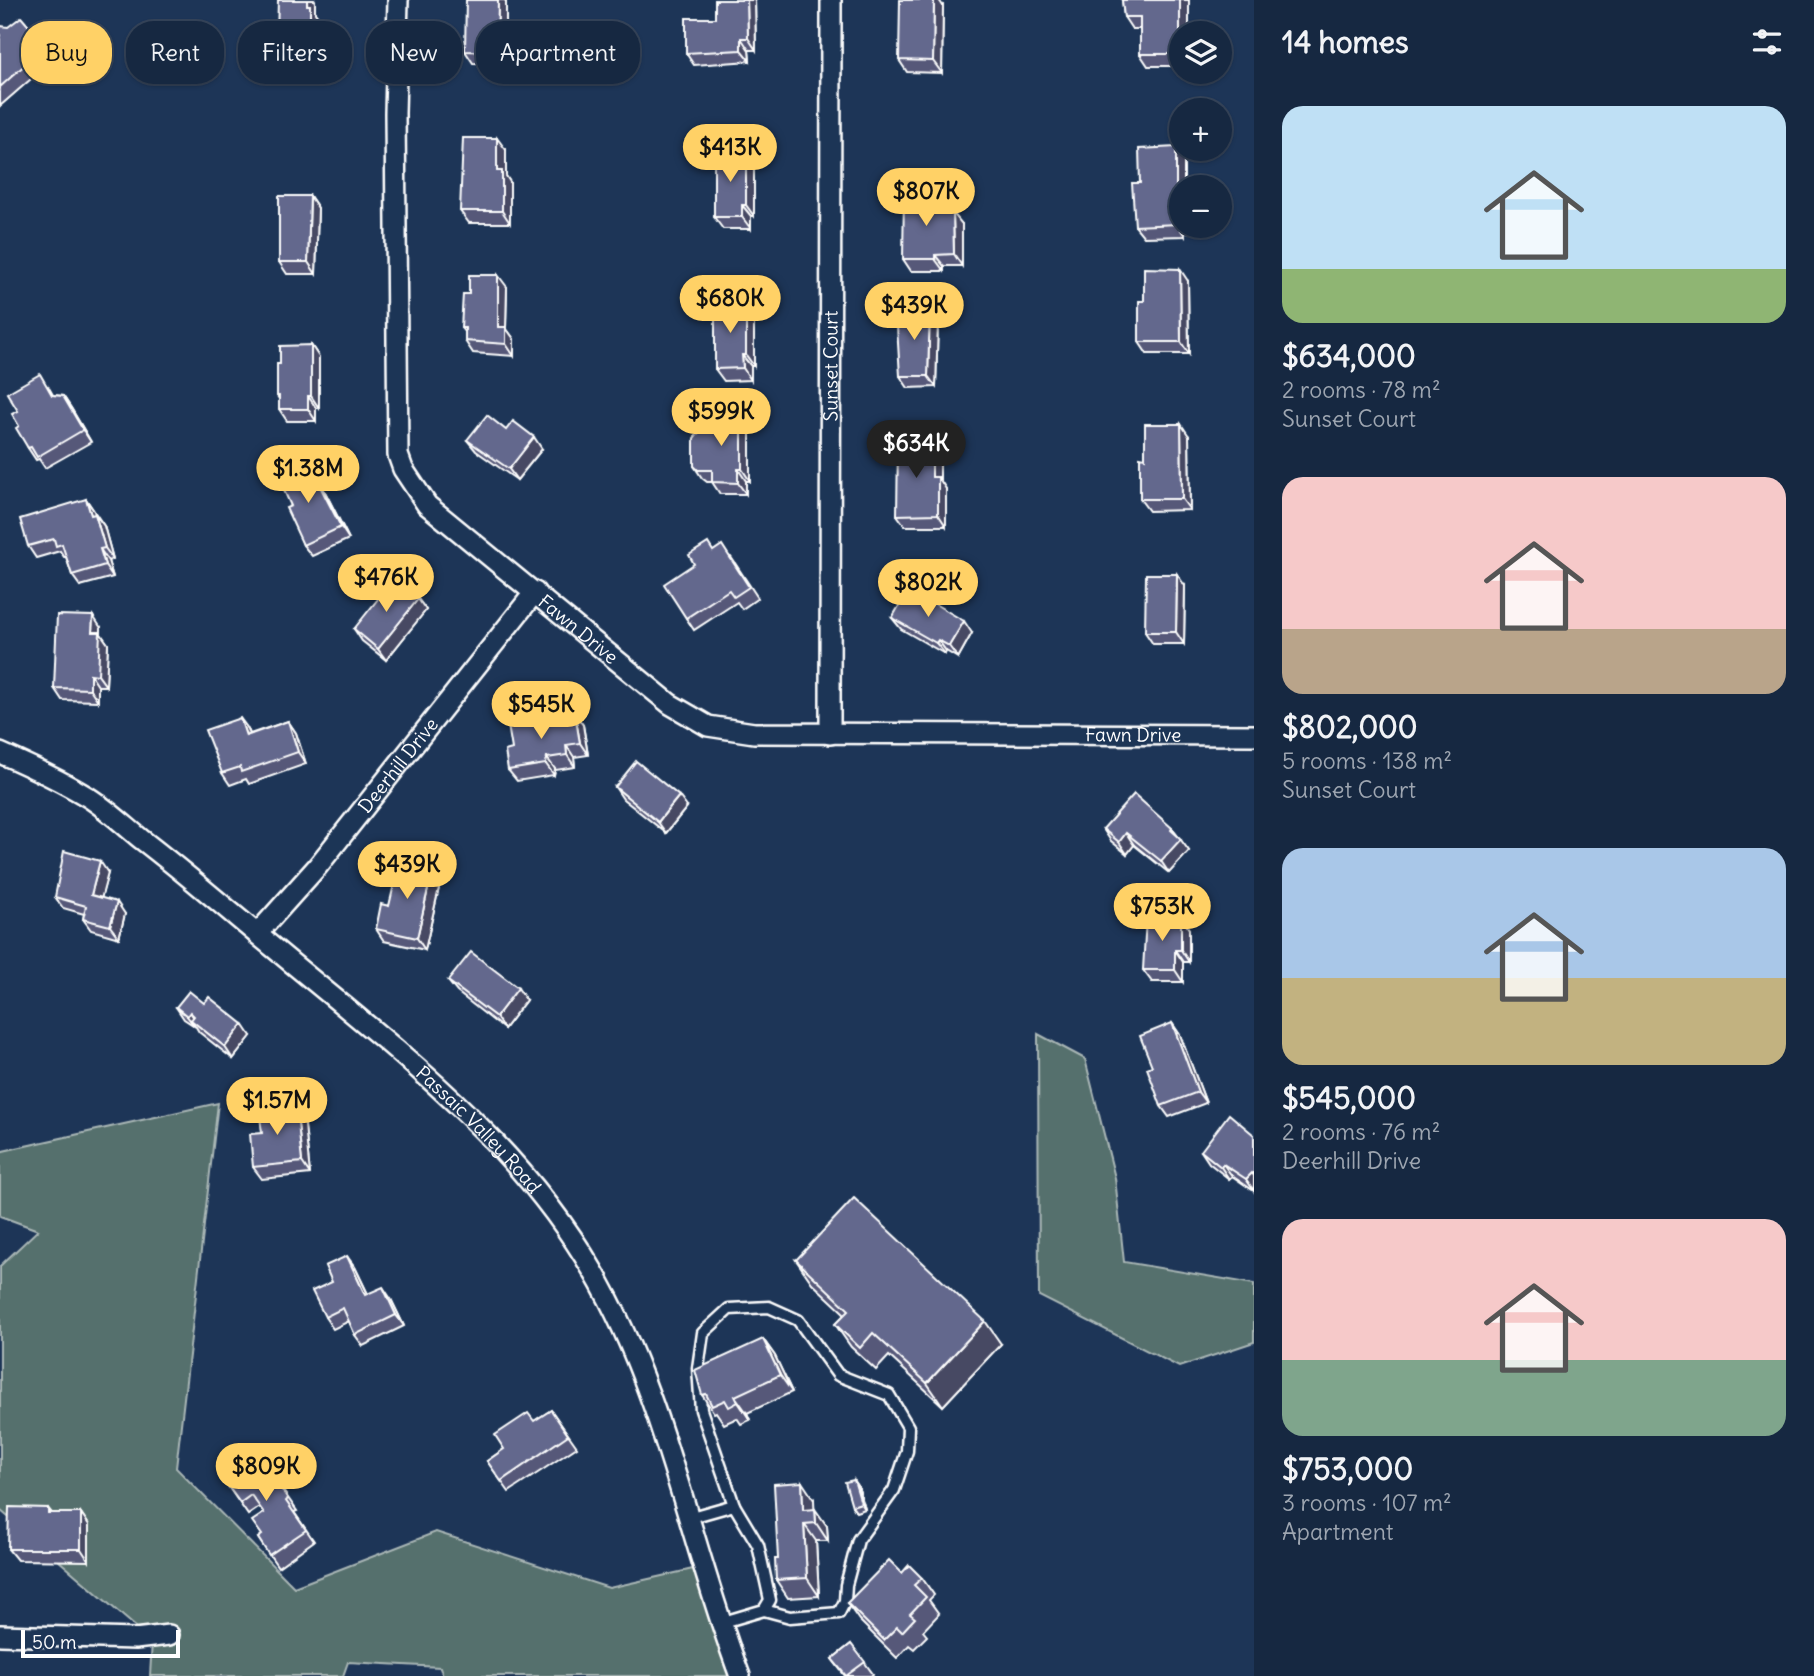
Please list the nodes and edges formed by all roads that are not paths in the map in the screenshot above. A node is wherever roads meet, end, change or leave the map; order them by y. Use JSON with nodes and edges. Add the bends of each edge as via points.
{"nodes":[{"id":1,"x":398,"y":0,"type":"edge"},
{"id":2,"x":831,"y":0,"type":"edge"},
{"id":3,"x":535,"y":592,"type":"junction"},
{"id":4,"x":831,"y":734,"type":"junction"},
{"id":5,"x":1254,"y":735,"type":"edge"},
{"id":6,"x":0,"y":753,"type":"edge"},
{"id":7,"x":257,"y":934,"type":"junction"},
{"id":8,"x":734,"y":1505,"type":"junction"},
{"id":9,"x":688,"y":1518,"type":"junction"},
{"id":10,"x":764,"y":1610,"type":"junction"},
{"id":11,"x":720,"y":1623,"type":"junction"},
{"id":12,"x":0,"y":1635,"type":"edge"},
{"id":13,"x":169,"y":1635,"type":"dead end"},
{"id":14,"x":740,"y":1676,"type":"edge"}],
"edges":[{"from":1,"to":3,"type":"street","name":"Fawn Drive","via":[[398,455],[427,505]]},
{"from":2,"to":4,"type":"street","name":"Sunset Court"},
{"from":3,"to":4,"type":"street","name":"Fawn Drive","via":[[694,720],[722,730]]},
{"from":3,"to":7,"type":"street","name":"Deerhill Drive","via":[[326,856]]},
{"from":4,"to":5,"type":"street","name":"Fawn Drive"},
{"from":6,"to":7,"type":"street","name":"Passaic Valley Road","via":[[90,798]]},
{"from":7,"to":9,"type":"street","name":"Passaic Valley Road","via":[[457,1101],[562,1223],[618,1319]]},
{"from":8,"to":9,"type":"lane"},
{"from":8,"to":10,"type":"lane","via":[[758,1545],[768,1584],[769,1601]]},
{"from":8,"to":10,"type":"lane","via":[[701,1410],[698,1368],[703,1333],[729,1309],[769,1307],[798,1320],[838,1376],[889,1395],[908,1427],[908,1451],[894,1489],[858,1540],[839,1613],[790,1617]]},
{"from":9,"to":11,"type":"street","name":"Passaic Valley Road"},
{"from":10,"to":11,"type":"lane"},
{"from":11,"to":14,"type":"street","name":"Passaic Valley Road"},
{"from":12,"to":13,"type":"street","via":[[135,1639]]}]}
